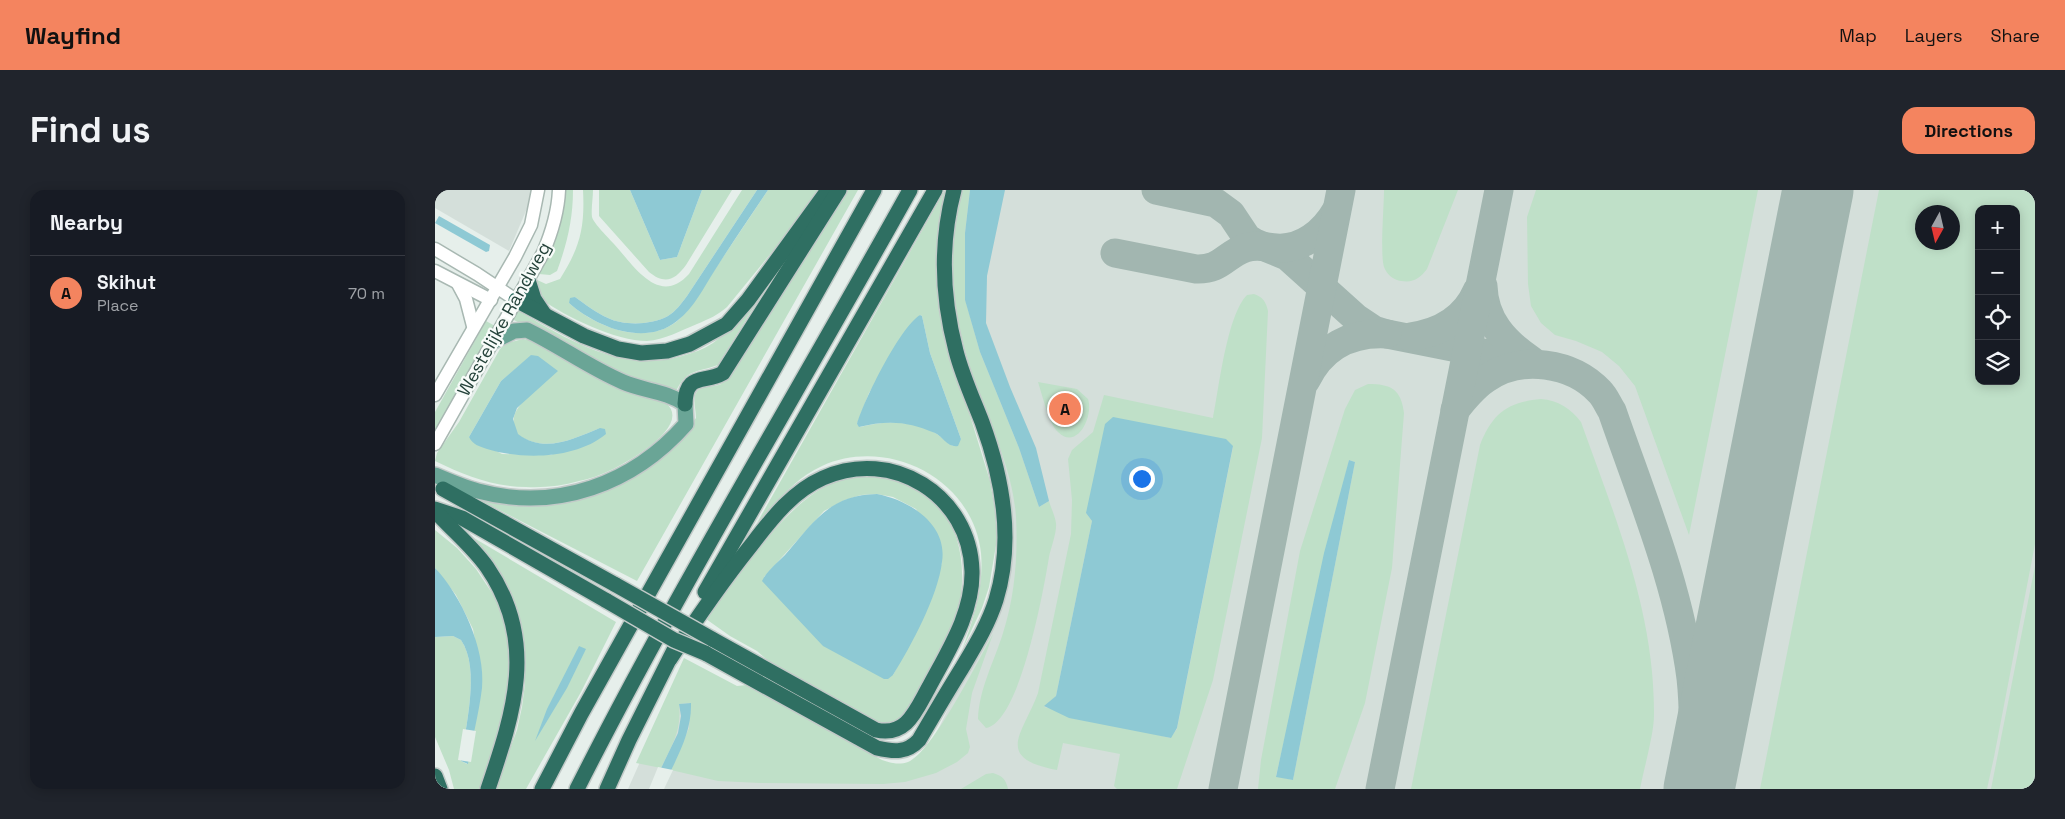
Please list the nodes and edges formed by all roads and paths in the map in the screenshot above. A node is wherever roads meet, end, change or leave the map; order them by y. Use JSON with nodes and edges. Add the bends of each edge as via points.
{"nodes":[{"id":1,"x":538,"y":190,"type":"edge"},
{"id":2,"x":559,"y":190,"type":"edge"},
{"id":3,"x":828,"y":190,"type":"edge"},
{"id":4,"x":839,"y":190,"type":"edge"},
{"id":5,"x":874,"y":190,"type":"edge"},
{"id":6,"x":910,"y":190,"type":"edge"},
{"id":7,"x":935,"y":190,"type":"edge"},
{"id":8,"x":954,"y":190,"type":"edge"},
{"id":9,"x":435,"y":249,"type":"edge"},
{"id":10,"x":509,"y":267,"type":"junction"},
{"id":11,"x":435,"y":272,"type":"edge"},
{"id":12,"x":477,"y":274,"type":"junction"},
{"id":13,"x":528,"y":280,"type":"junction"},
{"id":14,"x":458,"y":284,"type":"junction"},
{"id":15,"x":498,"y":288,"type":"junction"},
{"id":16,"x":491,"y":300,"type":"junction"},
{"id":17,"x":516,"y":300,"type":"junction"},
{"id":18,"x":545,"y":316,"type":"junction"},
{"id":19,"x":473,"y":326,"type":"junction"},
{"id":20,"x":492,"y":342,"type":"junction"},
{"id":21,"x":435,"y":395,"type":"edge"},
{"id":22,"x":685,"y":404,"type":"junction"},
{"id":23,"x":435,"y":444,"type":"edge"},
{"id":24,"x":440,"y":482,"type":"edge"},
{"id":25,"x":435,"y":510,"type":"edge"},
{"id":26,"x":670,"y":659,"type":"junction"},
{"id":27,"x":435,"y":776,"type":"edge"},
{"id":28,"x":440,"y":789,"type":"edge"},
{"id":29,"x":488,"y":789,"type":"edge"},
{"id":30,"x":543,"y":789,"type":"edge"},
{"id":31,"x":577,"y":789,"type":"edge"},
{"id":32,"x":607,"y":789,"type":"edge"}],
"edges":[{"from":1,"to":10,"type":"street","name":"Westelijke Randweg","via":[[531,225]]},
{"from":2,"to":13,"type":"street","name":"Westelijke Randweg","via":[[553,232]]},
{"from":3,"to":18,"type":"highway","via":[[727,324],[690,344],[641,353],[618,349]]},
{"from":4,"to":22,"type":"highway","via":[[723,373],[694,382],[687,392]]},
{"from":5,"to":30,"type":"highway","via":[[585,705]]},
{"from":6,"to":31,"type":"highway","via":[[695,569]]},
{"from":7,"to":26,"type":"highway","via":[[700,600]]},
{"from":8,"to":25,"type":"highway","bridge":true,"via":[[945,243],[944,283],[948,317],[962,371],[997,469],[1005,538],[996,600],[985,629],[914,746],[899,751],[877,748],[705,653],[674,640],[462,518]]},
{"from":9,"to":12,"type":"street"},
{"from":10,"to":12,"type":"street"},
{"from":10,"to":15,"type":"street","name":"Westelijke Randweg"},
{"from":11,"to":14,"type":"street"},
{"from":12,"to":15,"type":"street"},
{"from":13,"to":17,"type":"street","name":"Westelijke Randweg"},
{"from":13,"to":18,"type":"highway"},
{"from":14,"to":16,"type":"street"},
{"from":14,"to":19,"type":"street"},
{"from":15,"to":16,"type":"street","name":"Westelijke Randweg"},
{"from":15,"to":17,"type":"street"},
{"from":16,"to":17,"type":"street"},
{"from":16,"to":19,"type":"street","name":"Westelijke Randweg"},
{"from":17,"to":18,"type":"highway"},
{"from":17,"to":20,"type":"street","name":"Westelijke Randweg"},
{"from":19,"to":21,"type":"street","name":"Westelijke Randweg"},
{"from":20,"to":22,"type":"main road","via":[[514,331],[527,330],[625,383],[669,394]]},
{"from":20,"to":23,"type":"street","name":"Westelijke Randweg"},
{"from":22,"to":24,"type":"main road","via":[[686,424],[673,438],[635,469],[586,490],[528,498]]},
{"from":24,"to":26,"type":"highway","bridge":true,"via":[[615,585],[712,640],[876,730],[887,732],[900,729],[915,712],[965,615],[972,571],[963,530],[941,499],[909,476],[873,469],[851,470],[823,478],[796,494],[775,514],[730,572]]},
{"from":25,"to":29,"type":"highway","via":[[490,572],[503,598],[514,634],[517,664],[515,698]]},
{"from":26,"to":32,"type":"highway"},
{"from":27,"to":28,"type":"highway"}]}
